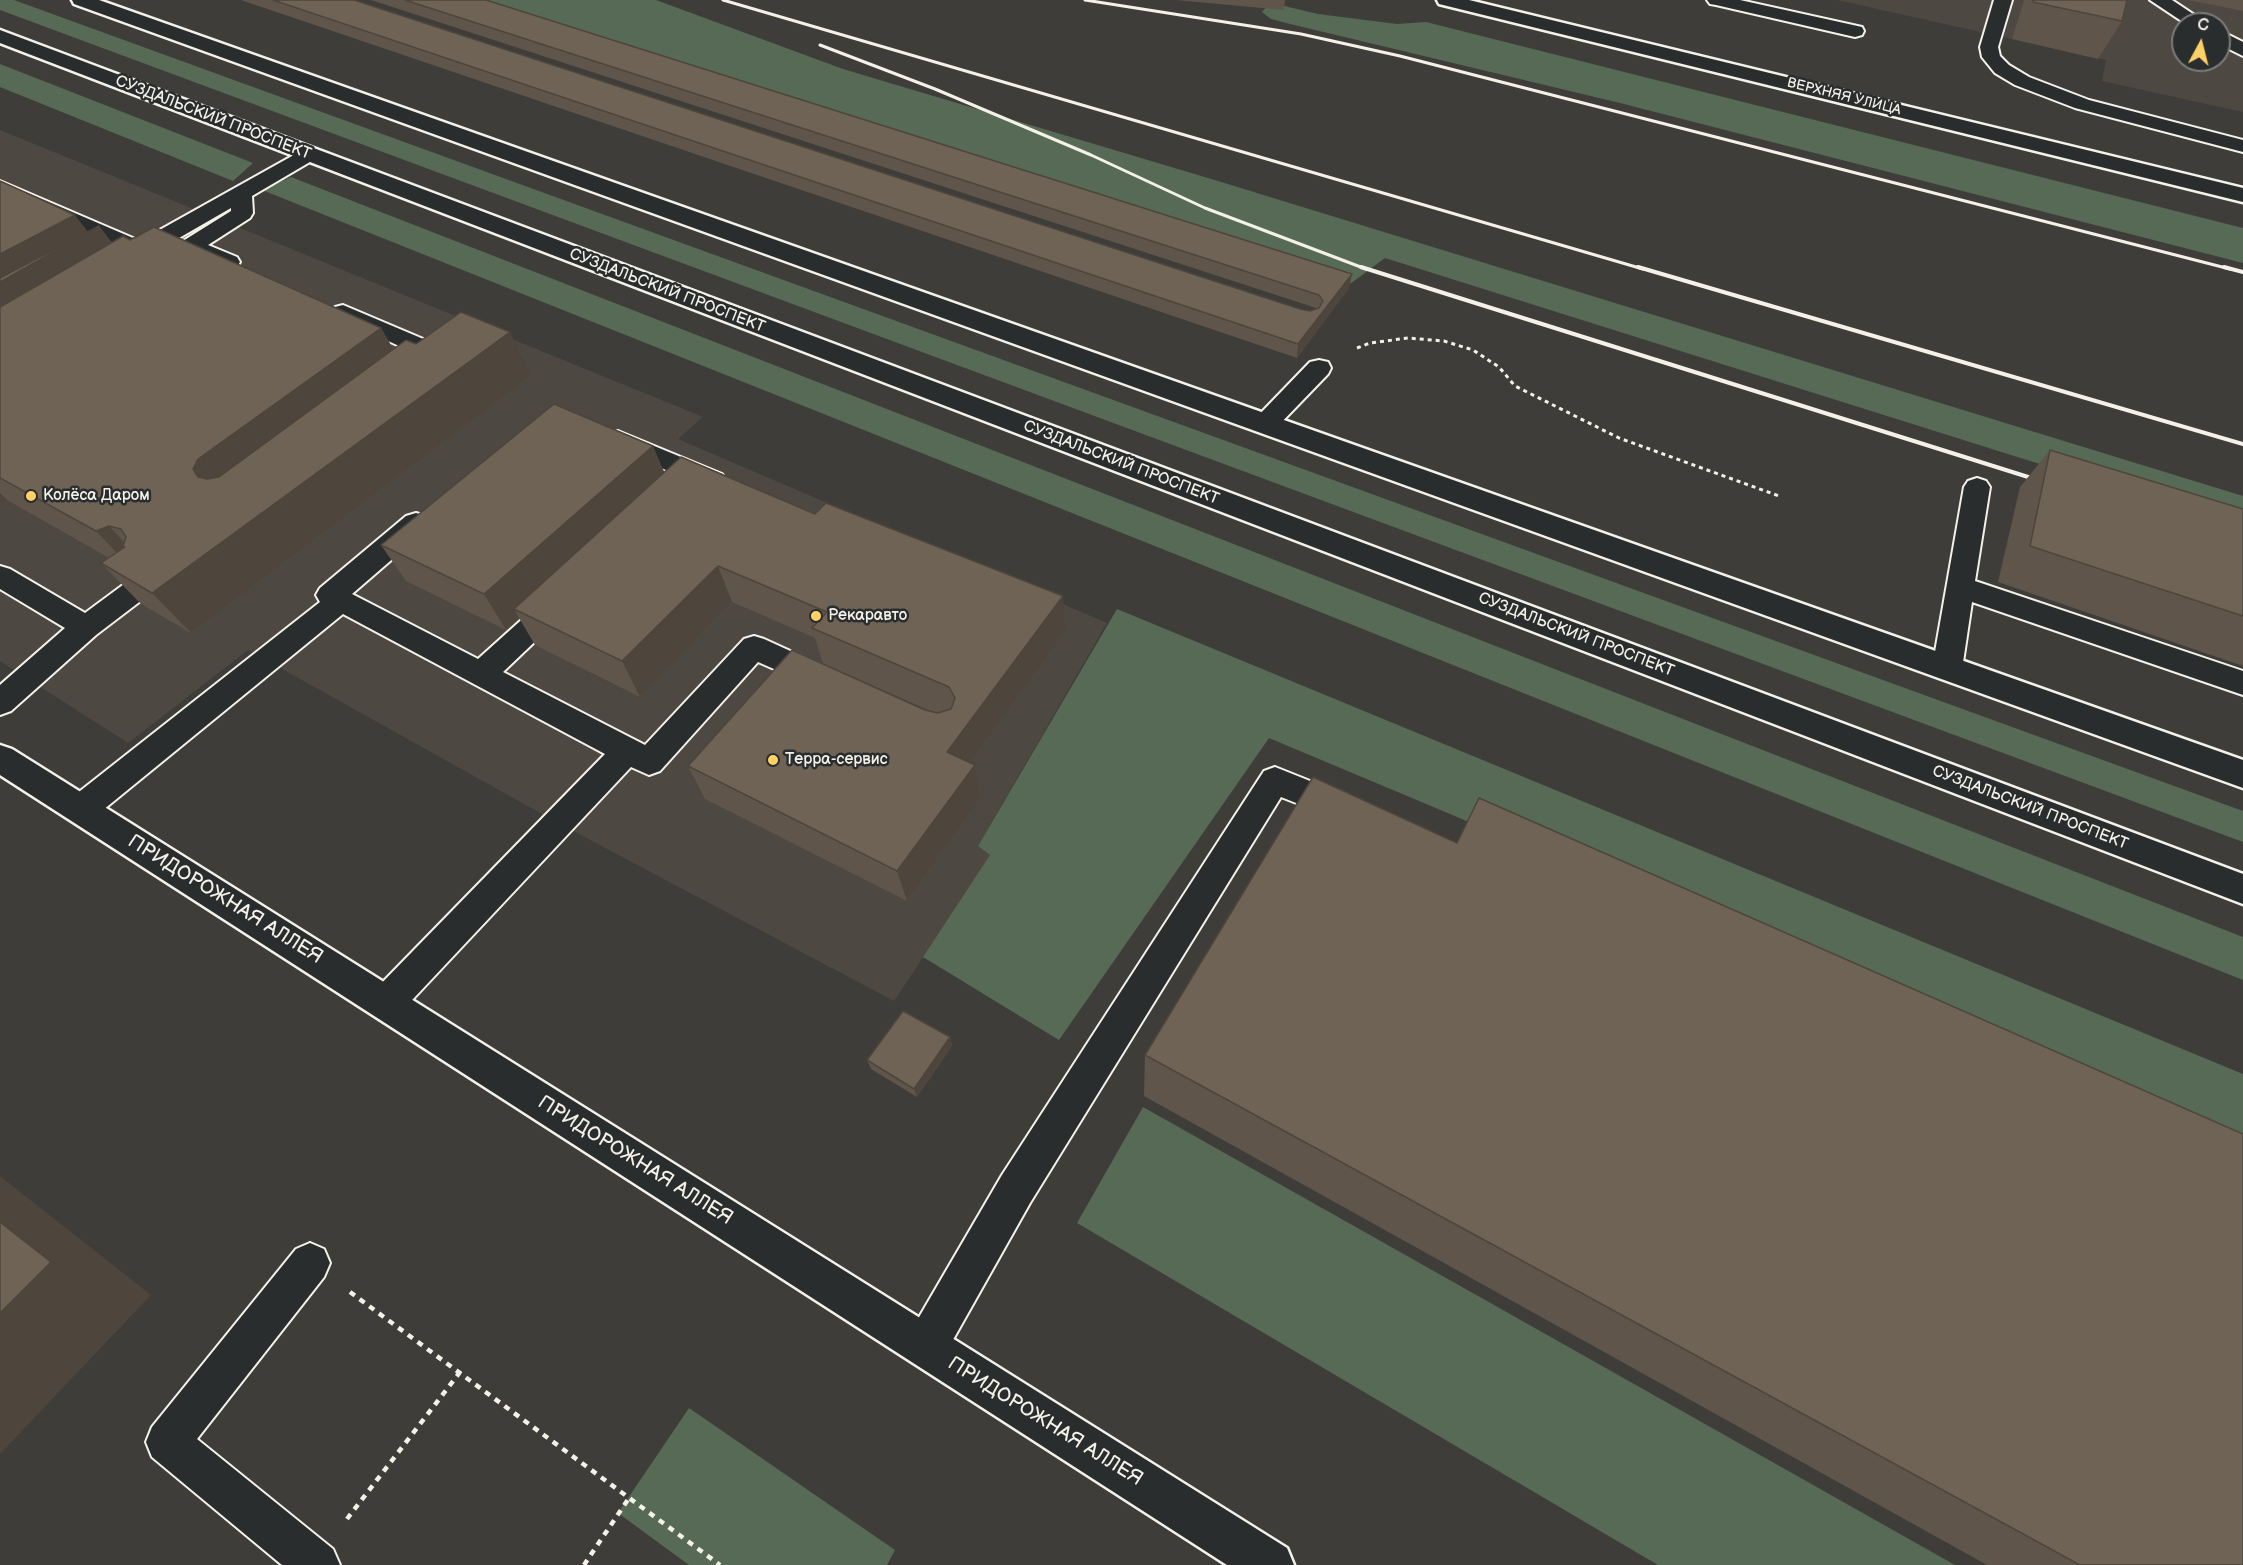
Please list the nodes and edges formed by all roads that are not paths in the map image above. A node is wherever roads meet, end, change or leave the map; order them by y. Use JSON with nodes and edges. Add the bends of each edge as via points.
{"nodes":[{"id":1,"x":81,"y":0,"type":"edge"},
{"id":2,"x":1446,"y":0,"type":"edge"},
{"id":3,"x":1716,"y":0,"type":"edge"},
{"id":4,"x":2003,"y":0,"type":"edge"},
{"id":5,"x":2159,"y":0,"type":"edge"},
{"id":6,"x":2179,"y":12,"type":"edge"},
{"id":7,"x":1855,"y":31,"type":"dead end"},
{"id":8,"x":0,"y":36,"type":"edge"},
{"id":9,"x":2243,"y":146,"type":"edge"},
{"id":10,"x":308,"y":154,"type":"junction"},
{"id":11,"x":0,"y":188,"type":"edge"},
{"id":12,"x":241,"y":193,"type":"junction"},
{"id":13,"x":2243,"y":195,"type":"edge"},
{"id":14,"x":191,"y":246,"type":"junction"},
{"id":15,"x":141,"y":250,"type":"junction"},
{"id":16,"x":161,"y":264,"type":"edge"},
{"id":17,"x":110,"y":267,"type":"edge"},
{"id":18,"x":255,"y":274,"type":"edge"},
{"id":19,"x":318,"y":301,"type":"edge"},
{"id":20,"x":1319,"y":368,"type":"road end"},
{"id":21,"x":418,"y":377,"type":"edge"},
{"id":22,"x":1265,"y":424,"type":"junction"},
{"id":23,"x":593,"y":429,"type":"edge"},
{"id":24,"x":1977,"y":487,"type":"dead end"},
{"id":25,"x":742,"y":492,"type":"edge"},
{"id":26,"x":440,"y":503,"type":"edge"},
{"id":27,"x":0,"y":576,"type":"edge"},
{"id":28,"x":148,"y":580,"type":"edge"},
{"id":29,"x":576,"y":586,"type":"edge"},
{"id":30,"x":1960,"y":587,"type":"junction"},
{"id":31,"x":341,"y":600,"type":"junction"},
{"id":32,"x":86,"y":627,"type":"junction"},
{"id":33,"x":1947,"y":669,"type":"junction"},
{"id":34,"x":481,"y":674,"type":"junction"},
{"id":35,"x":2243,"y":683,"type":"edge"},
{"id":36,"x":849,"y":690,"type":"edge"},
{"id":37,"x":0,"y":703,"type":"edge"},
{"id":38,"x":628,"y":750,"type":"junction"},
{"id":39,"x":0,"y":758,"type":"edge"},
{"id":40,"x":2243,"y":774,"type":"edge"},
{"id":41,"x":81,"y":809,"type":"junction"},
{"id":42,"x":1377,"y":824,"type":"edge"},
{"id":43,"x":2243,"y":889,"type":"edge"},
{"id":44,"x":386,"y":1003,"type":"junction"},
{"id":45,"x":310,"y":1263,"type":"road end"},
{"id":46,"x":926,"y":1346,"type":"junction"},
{"id":47,"x":315,"y":1564,"type":"edge"},
{"id":48,"x":1270,"y":1565,"type":"edge"}],
"edges":[{"from":1,"to":22,"type":"main road"},
{"from":2,"to":13,"type":"main road","name":"ВЕРХНЯЯ УЛИЦА"},
{"from":3,"to":7,"type":"lane"},
{"from":4,"to":9,"type":"lane","via":[[1989,47],[1991,57],[2002,69],[2082,104]]},
{"from":5,"to":6,"type":"lane"},
{"from":8,"to":10,"type":"main road","name":"СУЗДАЛЬСКИЙ ПРОСПЕКТ"},
{"from":10,"to":12,"type":"lane"},
{"from":10,"to":43,"type":"main road","name":"СУЗДАЛЬСКИЙ ПРОСПЕКТ"},
{"from":11,"to":15,"type":"lane"},
{"from":12,"to":14,"type":"lane","via":[[242,213]]},
{"from":12,"to":15,"type":"lane"},
{"from":14,"to":16,"type":"lane"},
{"from":14,"to":18,"type":"lane"},
{"from":15,"to":17,"type":"lane"},
{"from":19,"to":21,"type":"lane","via":[[445,357]]},
{"from":20,"to":22,"type":"lane"},
{"from":22,"to":33,"type":"main road"},
{"from":23,"to":25,"type":"lane","via":[[689,482]]},
{"from":24,"to":30,"type":"lane"},
{"from":26,"to":31,"type":"lane","via":[[330,595]]},
{"from":27,"to":32,"type":"lane"},
{"from":28,"to":32,"type":"lane"},
{"from":29,"to":34,"type":"lane"},
{"from":30,"to":33,"type":"lane"},
{"from":30,"to":35,"type":"lane"},
{"from":31,"to":34,"type":"lane"},
{"from":31,"to":41,"type":"lane"},
{"from":32,"to":37,"type":"lane"},
{"from":33,"to":40,"type":"main road"},
{"from":34,"to":38,"type":"lane"},
{"from":36,"to":38,"type":"lane","via":[[754,647],[650,762]]},
{"from":38,"to":44,"type":"lane"},
{"from":39,"to":41,"type":"main road","name":"ПРИДОРОЖНАЯ АЛЛЕЯ"},
{"from":41,"to":44,"type":"main road","name":"ПРИДОРОЖНАЯ АЛЛЕЯ"},
{"from":42,"to":46,"type":"lane","via":[[1275,780],[1016,1189]]},
{"from":44,"to":46,"type":"main road","name":"ПРИДОРОЖНАЯ АЛЛЕЯ"},
{"from":45,"to":47,"type":"lane","via":[[167,1442]]},
{"from":46,"to":48,"type":"main road","name":"ПРИДОРОЖНАЯ АЛЛЕЯ"}]}
